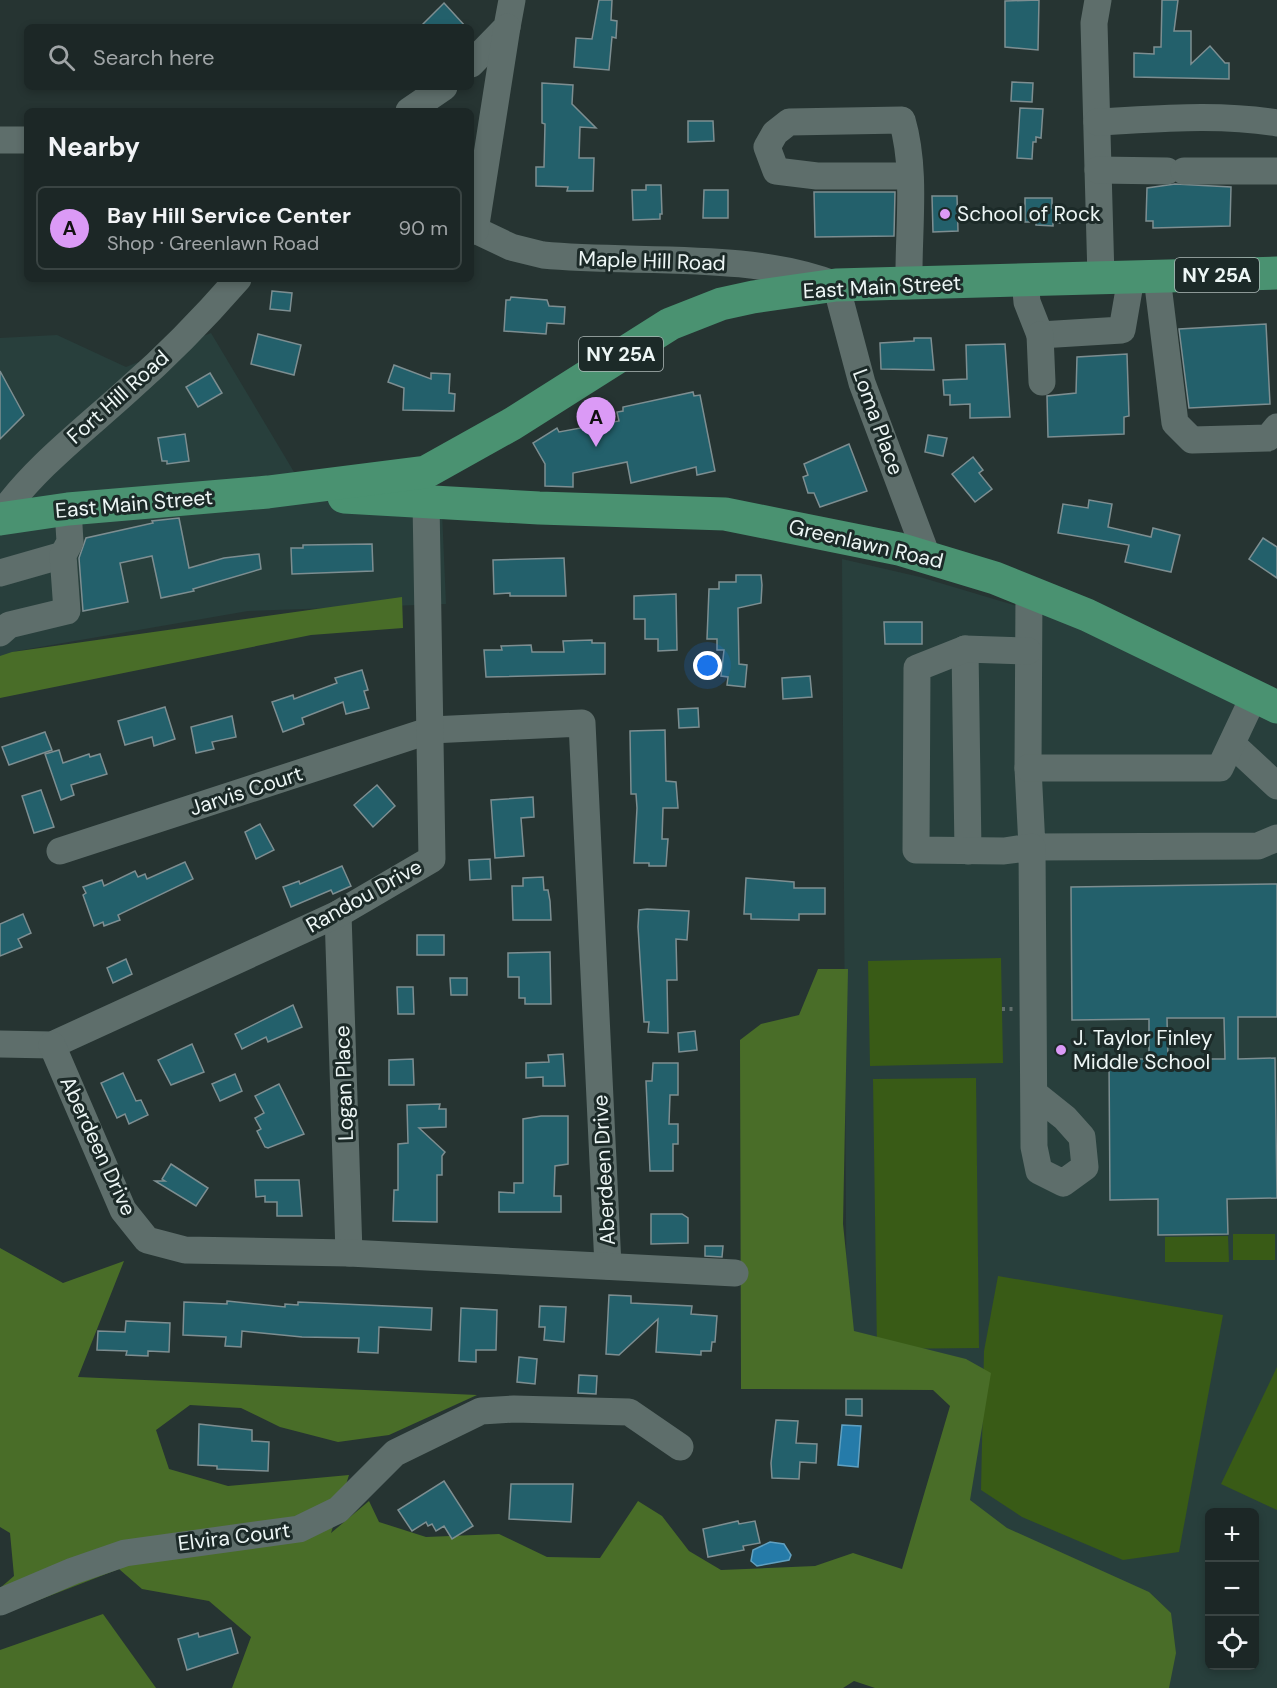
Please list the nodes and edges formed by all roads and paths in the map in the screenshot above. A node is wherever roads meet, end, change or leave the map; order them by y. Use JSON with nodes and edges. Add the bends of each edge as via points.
{"nodes":[{"id":1,"x":512,"y":0,"type":"edge"},
{"id":2,"x":1098,"y":0,"type":"edge"},
{"id":3,"x":507,"y":27,"type":"junction"},
{"id":4,"x":474,"y":61,"type":"edge"},
{"id":5,"x":440,"y":90,"type":"edge"},
{"id":6,"x":413,"y":108,"type":"edge"},
{"id":7,"x":1097,"y":122,"type":"junction"},
{"id":8,"x":1277,"y":123,"type":"edge"},
{"id":9,"x":0,"y":140,"type":"edge"},
{"id":10,"x":24,"y":140,"type":"edge"},
{"id":11,"x":1098,"y":170,"type":"junction"},
{"id":12,"x":1277,"y":171,"type":"edge"},
{"id":13,"x":910,"y":176,"type":"junction"},
{"id":14,"x":474,"y":224,"type":"edge"},
{"id":15,"x":474,"y":230,"type":"edge"},
{"id":16,"x":1277,"y":273,"type":"edge"},
{"id":17,"x":1130,"y":278,"type":"junction"},
{"id":18,"x":1025,"y":280,"type":"junction"},
{"id":19,"x":235,"y":282,"type":"edge"},
{"id":20,"x":909,"y":284,"type":"junction"},
{"id":21,"x":836,"y":285,"type":"junction"},
{"id":22,"x":1040,"y":335,"type":"junction"},
{"id":23,"x":1042,"y":382,"type":"dead end"},
{"id":24,"x":1277,"y":427,"type":"edge"},
{"id":25,"x":426,"y":487,"type":"junction"},
{"id":26,"x":68,"y":509,"type":"junction"},
{"id":27,"x":0,"y":518,"type":"edge"},
{"id":28,"x":63,"y":555,"type":"junction"},
{"id":29,"x":927,"y":556,"type":"junction"},
{"id":30,"x":0,"y":573,"type":"edge"},
{"id":31,"x":1029,"y":591,"type":"junction"},
{"id":32,"x":0,"y":633,"type":"edge"},
{"id":33,"x":965,"y":649,"type":"junction"},
{"id":34,"x":1028,"y":651,"type":"junction"},
{"id":35,"x":1266,"y":701,"type":"edge"},
{"id":36,"x":431,"y":730,"type":"junction"},
{"id":37,"x":1232,"y":744,"type":"junction"},
{"id":38,"x":1028,"y":768,"type":"junction"},
{"id":39,"x":1277,"y":786,"type":"edge"},
{"id":40,"x":1277,"y":838,"type":"edge"},
{"id":41,"x":1032,"y":847,"type":"junction"},
{"id":42,"x":60,"y":851,"type":"dead end"},
{"id":43,"x":968,"y":851,"type":"junction"},
{"id":44,"x":338,"y":914,"type":"junction"},
{"id":45,"x":0,"y":1044,"type":"edge"},
{"id":46,"x":52,"y":1045,"type":"junction"},
{"id":47,"x":1035,"y":1094,"type":"dead end"},
{"id":48,"x":349,"y":1253,"type":"junction"},
{"id":49,"x":608,"y":1266,"type":"junction"},
{"id":50,"x":735,"y":1273,"type":"dead end"},
{"id":51,"x":681,"y":1447,"type":"dead end"},
{"id":52,"x":0,"y":1602,"type":"edge"}],
"edges":[{"from":1,"to":3,"type":"street"},
{"from":2,"to":7,"type":"street","via":[[1094,23]]},
{"from":3,"to":4,"type":"street"},
{"from":3,"to":14,"type":"street"},
{"from":5,"to":6,"type":"street"},
{"from":7,"to":8,"type":"street","via":[[1198,117]]},
{"from":7,"to":11,"type":"street"},
{"from":9,"to":10,"type":"street"},
{"from":11,"to":12,"type":"street"},
{"from":11,"to":17,"type":"street"},
{"from":13,"to":13,"type":"street","via":[[909,146],[902,120],[789,122],[775,133],[767,147],[776,171],[818,176]]},
{"from":13,"to":20,"type":"street"},
{"from":15,"to":21,"type":"street","name":"Maple Hill Road","via":[[511,248],[543,255],[748,265],[812,276]]},
{"from":16,"to":17,"type":"main road","name":"East Main Street","number":"NY 25A"},
{"from":17,"to":18,"type":"main road","name":"East Main Street","number":"NY 25A"},
{"from":17,"to":22,"type":"street","via":[[1122,330]]},
{"from":17,"to":24,"type":"street","via":[[1165,333],[1174,423],[1191,440],[1268,438]]},
{"from":18,"to":20,"type":"main road","name":"East Main Street","number":"NY 25A"},
{"from":18,"to":22,"type":"street","via":[[1027,302]]},
{"from":19,"to":27,"type":"street","name":"Fort Hill Road","via":[[129,389],[25,482]]},
{"from":20,"to":21,"type":"main road","name":"East Main Street","number":"NY 25A"},
{"from":21,"to":25,"type":"main road","name":"East Main Street","number":"NY 25A","via":[[721,304],[670,324],[512,424]]},
{"from":21,"to":29,"type":"street","name":"Loma Place","via":[[862,383]]},
{"from":22,"to":23,"type":"street"},
{"from":25,"to":26,"type":"main road","name":"East Main Street","via":[[267,492]]},
{"from":25,"to":29,"type":"main road","name":"Greenlawn Road","via":[[725,514]]},
{"from":25,"to":36,"type":"street","name":"Randou Drive"},
{"from":26,"to":27,"type":"main road","name":"East Main Street"},
{"from":26,"to":28,"type":"street","via":[[70,542]]},
{"from":28,"to":30,"type":"street"},
{"from":28,"to":32,"type":"street","via":[[67,611],[9,625]]},
{"from":29,"to":31,"type":"main road","name":"Greenlawn Road"},
{"from":31,"to":34,"type":"street"},
{"from":31,"to":35,"type":"main road","name":"Greenlawn Road","via":[[1097,619]]},
{"from":33,"to":34,"type":"street"},
{"from":33,"to":43,"type":"street"},
{"from":33,"to":43,"type":"street","via":[[918,668],[916,850]]},
{"from":34,"to":38,"type":"street"},
{"from":35,"to":37,"type":"street"},
{"from":36,"to":42,"type":"street","name":"Jarvis Court"},
{"from":36,"to":44,"type":"street","name":"Randou Drive","via":[[432,859]]},
{"from":36,"to":49,"type":"street","name":"Aberdeen Drive","via":[[582,723]]},
{"from":37,"to":38,"type":"street","via":[[1220,768]]},
{"from":37,"to":39,"type":"street"},
{"from":38,"to":41,"type":"street"},
{"from":40,"to":41,"type":"street","via":[[1258,846]]},
{"from":41,"to":43,"type":"street"},
{"from":41,"to":47,"type":"street"},
{"from":44,"to":46,"type":"street","name":"Randou Drive"},
{"from":44,"to":48,"type":"street","name":"Logan Place"},
{"from":45,"to":46,"type":"street","name":"Randou Drive"},
{"from":46,"to":48,"type":"street","name":"Aberdeen Drive","via":[[123,1210],[147,1240],[185,1250]]},
{"from":48,"to":49,"type":"street","name":"Aberdeen Drive"},
{"from":49,"to":50,"type":"street"},
{"from":51,"to":52,"type":"street","name":"Elvira Court","via":[[629,1412],[481,1412],[395,1453],[338,1510],[299,1529],[125,1553],[73,1570]]}]}
